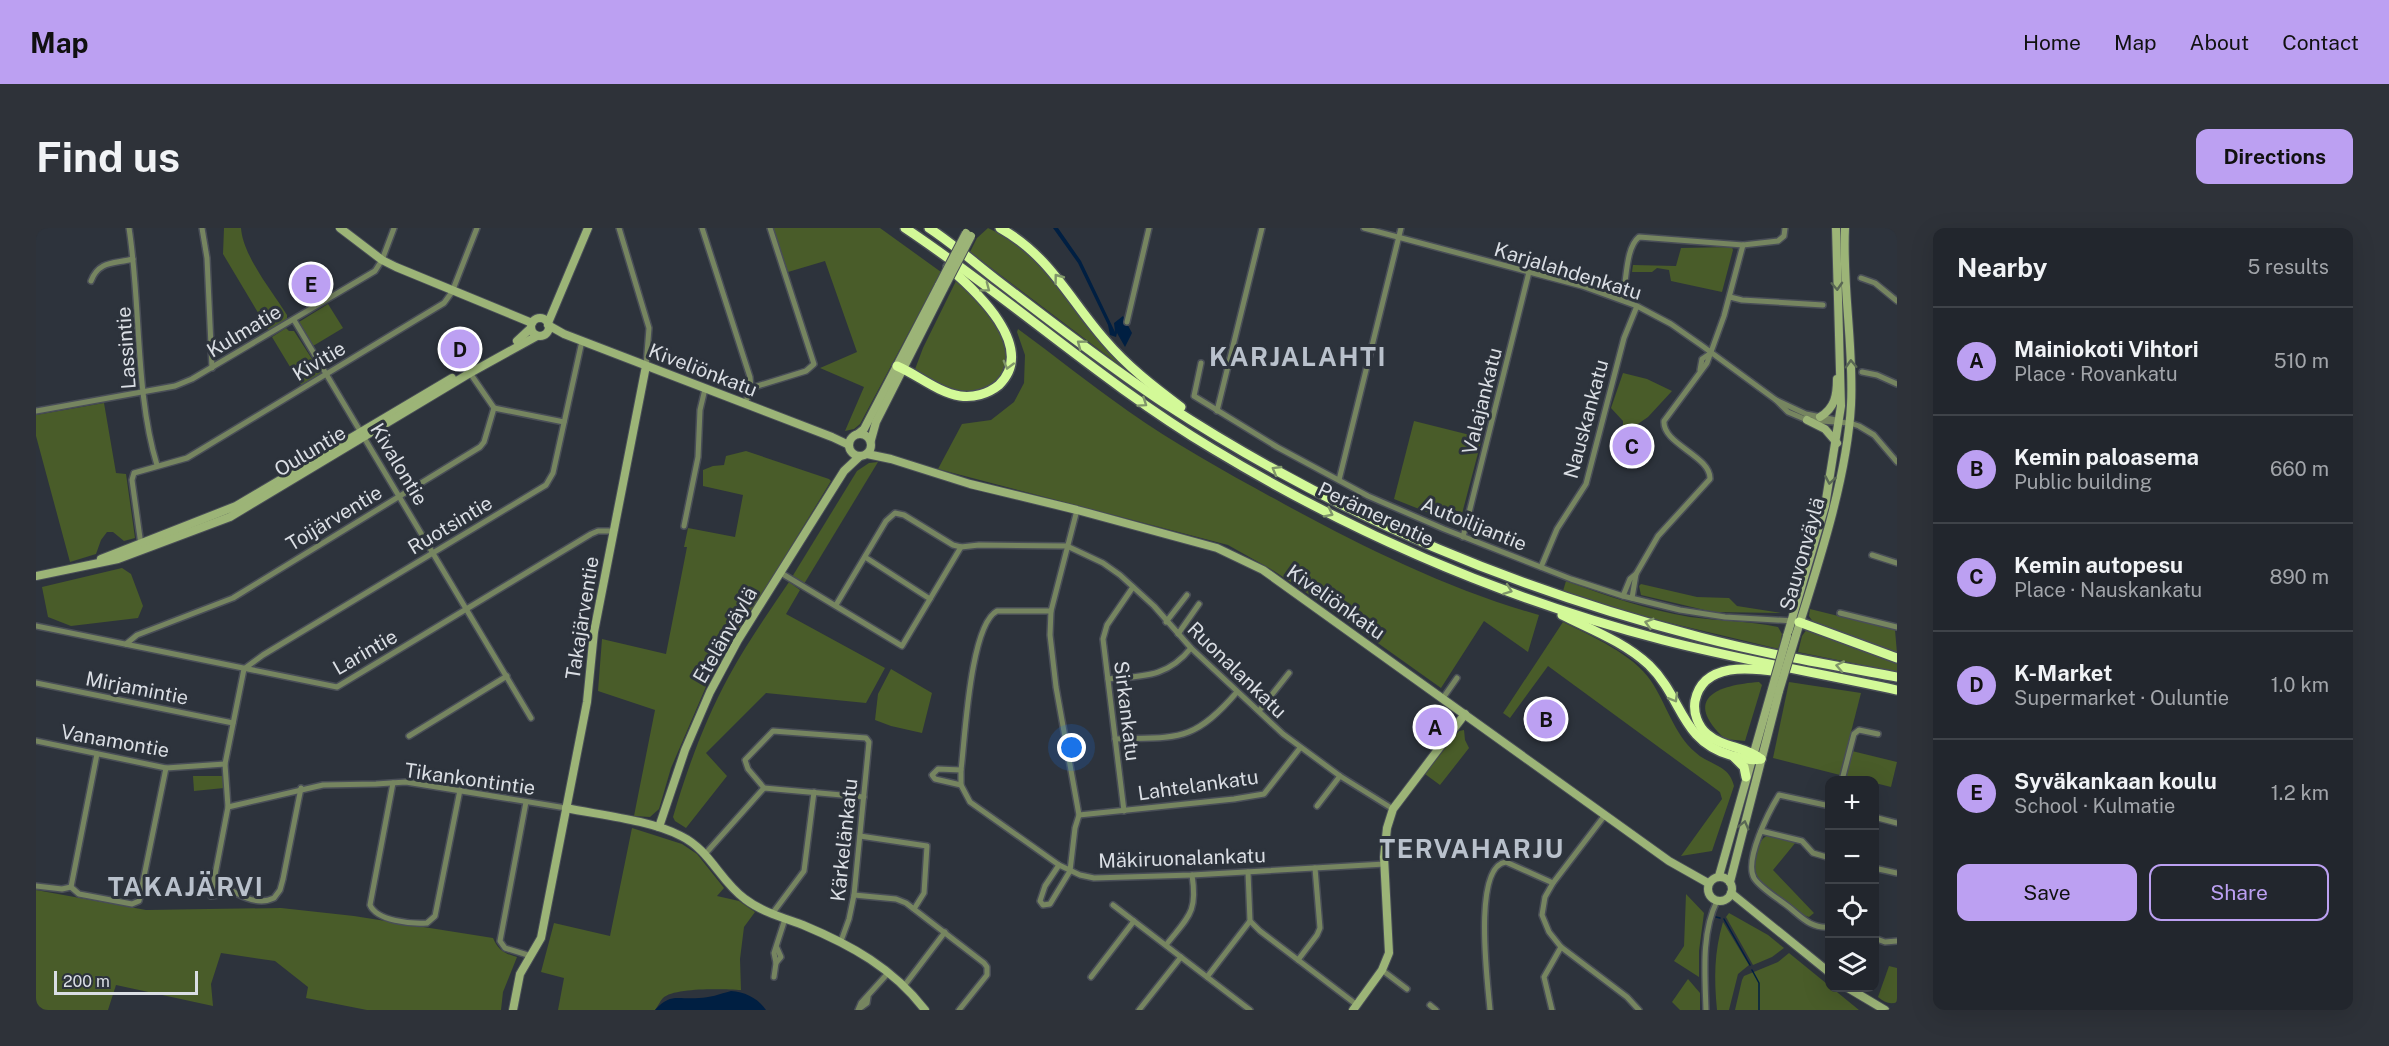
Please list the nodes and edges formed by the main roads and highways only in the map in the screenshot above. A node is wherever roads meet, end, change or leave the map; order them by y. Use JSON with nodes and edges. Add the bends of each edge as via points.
{"nodes":[{"id":1,"x":340,"y":228,"type":"edge"},
{"id":2,"x":588,"y":228,"type":"edge"},
{"id":3,"x":899,"y":228,"type":"edge"},
{"id":4,"x":905,"y":228,"type":"edge"},
{"id":5,"x":929,"y":228,"type":"edge"},
{"id":6,"x":1000,"y":228,"type":"edge"},
{"id":7,"x":1836,"y":228,"type":"edge"},
{"id":8,"x":1845,"y":228,"type":"edge"},
{"id":9,"x":970,"y":231,"type":"edge"},
{"id":10,"x":563,"y":288,"type":"junction"},
{"id":11,"x":539,"y":318,"type":"junction"},
{"id":12,"x":531,"y":326,"type":"junction"},
{"id":13,"x":548,"y":327,"type":"junction"},
{"id":14,"x":537,"y":336,"type":"junction"},
{"id":15,"x":646,"y":366,"type":"junction"},
{"id":16,"x":900,"y":368,"type":"junction"},
{"id":17,"x":1841,"y":373,"type":"junction"},
{"id":18,"x":1820,"y":417,"type":"road end"},
{"id":19,"x":1807,"y":420,"type":"road end"},
{"id":20,"x":1199,"y":425,"type":"junction"},
{"id":21,"x":363,"y":434,"type":"junction"},
{"id":22,"x":856,"y":435,"type":"junction"},
{"id":23,"x":832,"y":436,"type":"junction"},
{"id":24,"x":871,"y":442,"type":"junction"},
{"id":25,"x":1837,"y":443,"type":"junction"},
{"id":26,"x":850,"y":448,"type":"junction"},
{"id":27,"x":863,"y":455,"type":"junction"},
{"id":28,"x":891,"y":459,"type":"junction"},
{"id":29,"x":844,"y":471,"type":"junction"},
{"id":30,"x":36,"y":576,"type":"edge"},
{"id":31,"x":1544,"y":604,"type":"junction"},
{"id":32,"x":1796,"y":622,"type":"junction"},
{"id":33,"x":1897,"y":658,"type":"edge"},
{"id":34,"x":1805,"y":672,"type":"junction"},
{"id":35,"x":1897,"y":678,"type":"edge"},
{"id":36,"x":1775,"y":690,"type":"junction"},
{"id":37,"x":1897,"y":690,"type":"edge"},
{"id":38,"x":1465,"y":714,"type":"junction"},
{"id":39,"x":1733,"y":756,"type":"junction"},
{"id":40,"x":1751,"y":756,"type":"junction"},
{"id":41,"x":1761,"y":759,"type":"junction"},
{"id":42,"x":1746,"y":777,"type":"junction"},
{"id":43,"x":566,"y":808,"type":"junction"},
{"id":44,"x":659,"y":827,"type":"junction"},
{"id":45,"x":1719,"y":876,"type":"junction"},
{"id":46,"x":1730,"y":882,"type":"junction"},
{"id":47,"x":1708,"y":883,"type":"junction"},
{"id":48,"x":1731,"y":893,"type":"junction"},
{"id":49,"x":1825,"y":969,"type":"edge"},
{"id":50,"x":1856,"y":992,"type":"edge"},
{"id":51,"x":1355,"y":1007,"type":"edge"},
{"id":52,"x":513,"y":1010,"type":"edge"},
{"id":53,"x":925,"y":1010,"type":"edge"},
{"id":54,"x":1885,"y":1010,"type":"edge"}],
"edges":[{"from":1,"to":12,"type":"main road","via":[[382,260]]},
{"from":2,"to":10,"type":"main road"},
{"from":3,"to":16,"type":"highway","one_way":true,"via":[[924,246],[989,308],[1006,334],[1011,356],[1008,372],[1000,383],[974,396],[953,394]]},
{"from":4,"to":31,"type":"highway","name":"Perämerentie","one_way":true,"via":[[1104,377],[1211,448],[1365,531]]},
{"from":20,"to":5,"type":"highway","name":"Perämerentie","one_way":true,"via":[[1096,356]]},
{"from":20,"to":6,"type":"highway","one_way":true,"via":[[1196,418],[1143,377],[1106,341],[1036,253]]},
{"from":7,"to":17,"type":"main road","name":"Sauvonväylä","one_way":true},
{"from":32,"to":8,"type":"main road","name":"Sauvonväylä","one_way":true,"via":[[1837,493],[1850,423],[1852,376]]},
{"from":9,"to":16,"type":"main road","bridge":true},
{"from":10,"to":11,"type":"main road"},
{"from":10,"to":13,"type":"main road"},
{"from":11,"to":12,"type":"main road","name":"Ouluntie"},
{"from":11,"to":13,"type":"main road"},
{"from":12,"to":14,"type":"main road"},
{"from":12,"to":21,"type":"main road","name":"Ouluntie","via":[[517,340]]},
{"from":13,"to":14,"type":"main road","name":"Ouluntie"},
{"from":13,"to":15,"type":"main road","name":"Kiveliönkatu"},
{"from":14,"to":21,"type":"main road","name":"Ouluntie"},
{"from":15,"to":23,"type":"main road","name":"Kiveliönkatu"},
{"from":15,"to":43,"type":"main road","name":"Takajärventie","via":[[594,632],[587,702]]},
{"from":16,"to":22,"type":"main road","via":[[864,429]]},
{"from":16,"to":24,"type":"main road"},
{"from":17,"to":18,"type":"main road","via":[[1834,401]]},
{"from":17,"to":25,"type":"main road","name":"Sauvonväylä"},
{"from":19,"to":25,"type":"main road","via":[[1825,429]]},
{"from":35,"to":20,"type":"highway","name":"Perämerentie","one_way":true,"via":[[1704,638],[1539,589],[1377,522]]},
{"from":21,"to":30,"type":"main road","name":"Ouluntie","via":[[236,506],[87,566]]},
{"from":22,"to":23,"type":"main road","name":"Kiveliönkatu"},
{"from":22,"to":24,"type":"main road","via":[[866,435]]},
{"from":22,"to":26,"type":"main road"},
{"from":23,"to":26,"type":"main road","name":"Kiveliönkatu"},
{"from":24,"to":27,"type":"main road","via":[[871,450]]},
{"from":24,"to":28,"type":"main road","name":"Kiveliönkatu"},
{"from":25,"to":32,"type":"main road","name":"Sauvonväylä","one_way":true},
{"from":26,"to":27,"type":"main road"},
{"from":26,"to":29,"type":"main road","name":"Etelänväylä"},
{"from":27,"to":28,"type":"main road","name":"Kiveliönkatu"},
{"from":27,"to":29,"type":"main road","name":"Etelänväylä"},
{"from":28,"to":38,"type":"main road","name":"Kiveliönkatu","via":[[970,484],[1216,548],[1263,570]]},
{"from":29,"to":44,"type":"main road","name":"Etelänväylä","via":[[738,640],[710,692]]},
{"from":31,"to":34,"type":"highway","name":"Perämerentie","via":[[1660,640]]},
{"from":31,"to":39,"type":"highway","one_way":true,"via":[[1619,643],[1645,662],[1665,683],[1699,739]]},
{"from":32,"to":33,"type":"highway"},
{"from":32,"to":36,"type":"main road","name":"Sauvonväylä","bridge":true},
{"from":34,"to":37,"type":"highway","name":"Perämerentie"},
{"from":34,"to":40,"type":"highway","via":[[1727,670],[1711,676],[1701,687],[1694,706],[1703,729],[1722,744]]},
{"from":36,"to":40,"type":"main road","name":"Sauvonväylä"},
{"from":36,"to":41,"type":"main road","name":"Sauvonväylä"},
{"from":38,"to":47,"type":"main road","name":"Kiveliönkatu","via":[[1669,861]]},
{"from":38,"to":51,"type":"main road","via":[[1393,809],[1384,864],[1390,946],[1382,970]]},
{"from":39,"to":40,"type":"highway"},
{"from":39,"to":42,"type":"highway","via":[[1744,767]]},
{"from":40,"to":41,"type":"highway"},
{"from":40,"to":42,"type":"main road","name":"Sauvonväylä"},
{"from":46,"to":41,"type":"main road","name":"Sauvonväylä","one_way":true},
{"from":42,"to":45,"type":"main road","name":"Sauvonväylä"},
{"from":43,"to":44,"type":"main road"},
{"from":43,"to":52,"type":"main road","name":"Takajärventie","via":[[541,938],[519,977]]},
{"from":44,"to":53,"type":"main road","via":[[690,840],[706,853],[739,894],[772,914],[841,941],[889,972]]},
{"from":45,"to":46,"type":"main road"},
{"from":45,"to":47,"type":"main road"},
{"from":46,"to":48,"type":"main road"},
{"from":47,"to":48,"type":"main road","via":[[1708,894],[1717,901]]},
{"from":48,"to":49,"type":"main road"},
{"from":50,"to":54,"type":"main road"}]}
